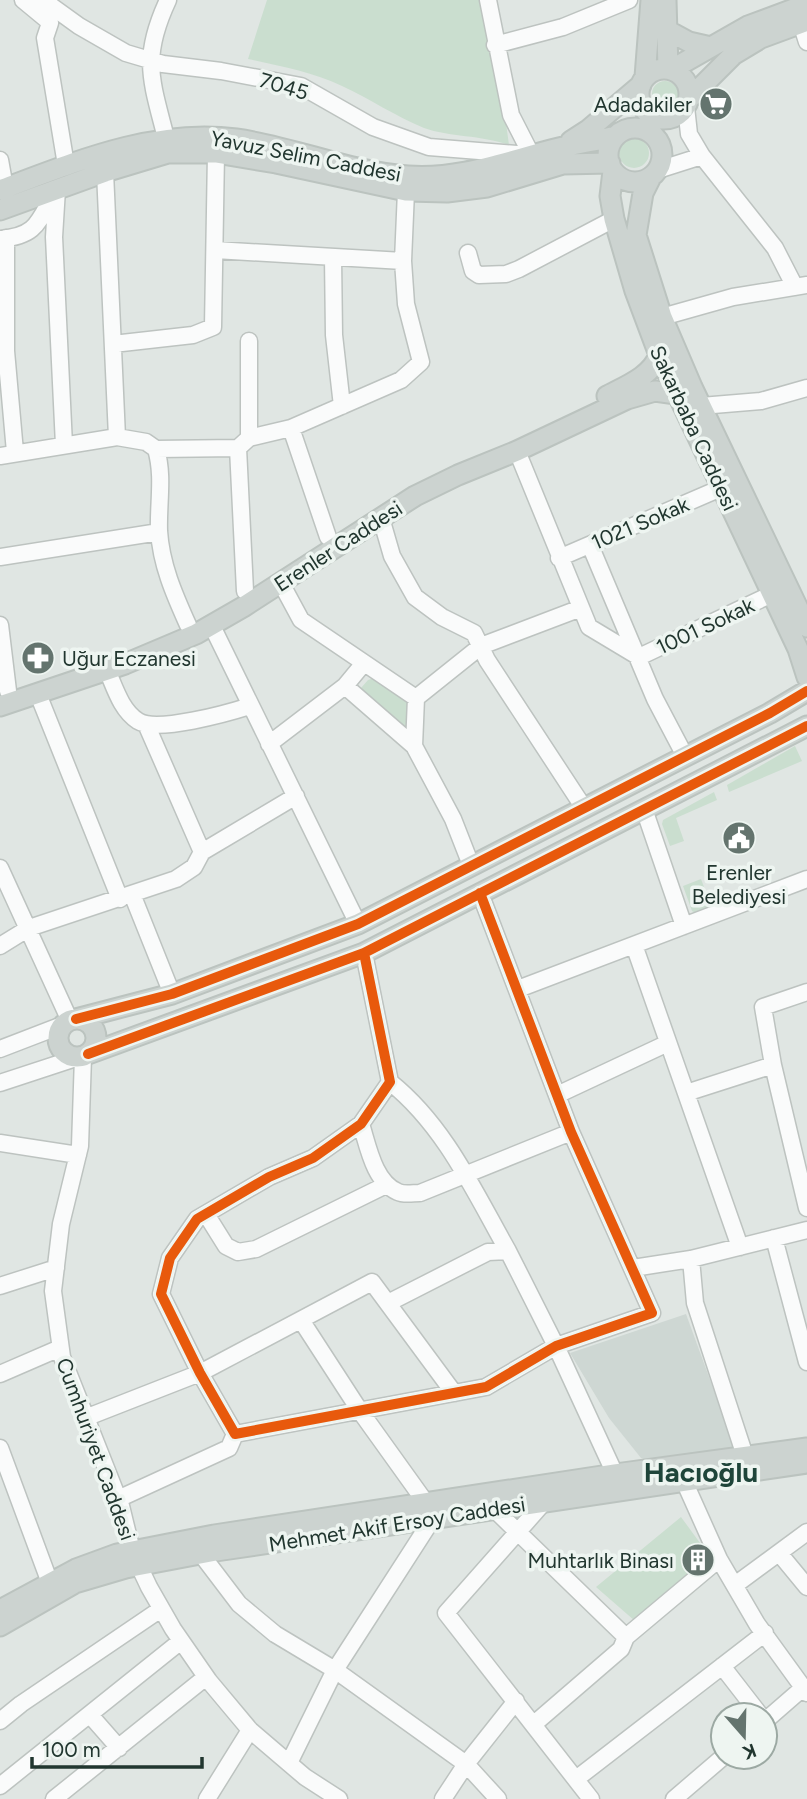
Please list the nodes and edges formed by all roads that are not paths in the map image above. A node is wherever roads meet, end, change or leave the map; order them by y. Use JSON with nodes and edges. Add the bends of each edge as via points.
{"nodes":[{"id":1,"x":23,"y":0,"type":"edge"},
{"id":2,"x":42,"y":0,"type":"edge"},
{"id":3,"x":169,"y":0,"type":"edge"},
{"id":4,"x":488,"y":0,"type":"edge"},
{"id":5,"x":629,"y":0,"type":"edge"},
{"id":6,"x":652,"y":0,"type":"edge"},
{"id":7,"x":666,"y":0,"type":"edge"},
{"id":8,"x":780,"y":0,"type":"edge"},
{"id":9,"x":805,"y":16,"type":"edge"},
{"id":10,"x":50,"y":23,"type":"junction"},
{"id":11,"x":747,"y":26,"type":"junction"},
{"id":12,"x":665,"y":29,"type":"junction"},
{"id":13,"x":807,"y":42,"type":"edge"},
{"id":14,"x":495,"y":45,"type":"junction"},
{"id":15,"x":711,"y":47,"type":"junction"},
{"id":16,"x":150,"y":60,"type":"junction"},
{"id":17,"x":672,"y":70,"type":"junction"},
{"id":18,"x":642,"y":85,"type":"junction"},
{"id":19,"x":685,"y":106,"type":"junction"},
{"id":20,"x":511,"y":115,"type":"junction"},
{"id":21,"x":620,"y":133,"type":"junction"},
{"id":22,"x":166,"y":138,"type":"junction"},
{"id":23,"x":560,"y":148,"type":"junction"},
{"id":24,"x":507,"y":152,"type":"junction"},
{"id":25,"x":216,"y":153,"type":"junction"},
{"id":26,"x":532,"y":156,"type":"junction"},
{"id":27,"x":702,"y":156,"type":"junction"},
{"id":28,"x":0,"y":160,"type":"edge"},
{"id":29,"x":66,"y":165,"type":"junction"},
{"id":30,"x":611,"y":167,"type":"junction"},
{"id":31,"x":657,"y":167,"type":"junction"},
{"id":32,"x":104,"y":172,"type":"junction"},
{"id":33,"x":3,"y":189,"type":"edge"},
{"id":34,"x":57,"y":189,"type":"junction"},
{"id":35,"x":405,"y":191,"type":"junction"},
{"id":36,"x":0,"y":210,"type":"edge"},
{"id":37,"x":614,"y":219,"type":"junction"},
{"id":38,"x":3,"y":239,"type":"edge"},
{"id":39,"x":215,"y":250,"type":"junction"},
{"id":40,"x":468,"y":253,"type":"dead end"},
{"id":41,"x":333,"y":257,"type":"junction"},
{"id":42,"x":403,"y":261,"type":"junction"},
{"id":43,"x":801,"y":286,"type":"edge"},
{"id":44,"x":662,"y":317,"type":"junction"},
{"id":45,"x":249,"y":341,"type":"dead end"},
{"id":46,"x":113,"y":344,"type":"junction"},
{"id":47,"x":3,"y":351,"type":"edge"},
{"id":48,"x":659,"y":355,"type":"junction"},
{"id":49,"x":807,"y":388,"type":"edge"},
{"id":50,"x":676,"y":394,"type":"junction"},
{"id":51,"x":342,"y":406,"type":"junction"},
{"id":52,"x":701,"y":406,"type":"junction"},
{"id":53,"x":291,"y":428,"type":"junction"},
{"id":54,"x":117,"y":437,"type":"junction"},
{"id":55,"x":243,"y":443,"type":"junction"},
{"id":56,"x":64,"y":445,"type":"junction"},
{"id":57,"x":156,"y":449,"type":"junction"},
{"id":58,"x":517,"y":452,"type":"junction"},
{"id":59,"x":8,"y":454,"type":"edge"},
{"id":60,"x":721,"y":488,"type":"junction"},
{"id":61,"x":381,"y":518,"type":"junction"},
{"id":62,"x":159,"y":532,"type":"junction"},
{"id":63,"x":328,"y":537,"type":"junction"},
{"id":64,"x":590,"y":545,"type":"junction"},
{"id":65,"x":0,"y":557,"type":"edge"},
{"id":66,"x":559,"y":558,"type":"junction"},
{"id":67,"x":281,"y":583,"type":"junction"},
{"id":68,"x":245,"y":592,"type":"junction"},
{"id":69,"x":790,"y":593,"type":"edge"},
{"id":70,"x":581,"y":608,"type":"junction"},
{"id":71,"x":0,"y":625,"type":"edge"},
{"id":72,"x":188,"y":625,"type":"junction"},
{"id":73,"x":212,"y":626,"type":"junction"},
{"id":74,"x":807,"y":627,"type":"edge"},
{"id":75,"x":481,"y":646,"type":"junction"},
{"id":76,"x":639,"y":657,"type":"junction"},
{"id":77,"x":2,"y":663,"type":"edge"},
{"id":78,"x":364,"y":663,"type":"junction"},
{"id":79,"x":107,"y":670,"type":"junction"},
{"id":80,"x":807,"y":677,"type":"edge"},
{"id":81,"x":345,"y":686,"type":"junction"},
{"id":82,"x":807,"y":691,"type":"edge"},
{"id":83,"x":38,"y":694,"type":"junction"},
{"id":84,"x":3,"y":697,"type":"edge"},
{"id":85,"x":416,"y":698,"type":"junction"},
{"id":86,"x":250,"y":706,"type":"junction"},
{"id":87,"x":146,"y":724,"type":"junction"},
{"id":88,"x":807,"y":726,"type":"edge"},
{"id":89,"x":269,"y":744,"type":"junction"},
{"id":90,"x":414,"y":746,"type":"junction"},
{"id":91,"x":685,"y":756,"type":"junction"},
{"id":92,"x":296,"y":796,"type":"junction"},
{"id":93,"x":584,"y":808,"type":"junction"},
{"id":94,"x":644,"y":809,"type":"junction"},
{"id":95,"x":202,"y":852,"type":"junction"},
{"id":96,"x":471,"y":865,"type":"junction"},
{"id":97,"x":0,"y":868,"type":"edge"},
{"id":98,"x":807,"y":879,"type":"edge"},
{"id":99,"x":480,"y":892,"type":"junction"},
{"id":100,"x":126,"y":897,"type":"junction"},
{"id":101,"x":358,"y":924,"type":"junction"},
{"id":102,"x":684,"y":926,"type":"junction"},
{"id":103,"x":29,"y":928,"type":"junction"},
{"id":104,"x":634,"y":945,"type":"junction"},
{"id":105,"x":0,"y":946,"type":"edge"},
{"id":106,"x":365,"y":953,"type":"junction"},
{"id":107,"x":518,"y":989,"type":"junction"},
{"id":108,"x":807,"y":992,"type":"edge"},
{"id":109,"x":172,"y":994,"type":"junction"},
{"id":110,"x":71,"y":1021,"type":"junction"},
{"id":111,"x":668,"y":1043,"type":"junction"},
{"id":112,"x":0,"y":1049,"type":"edge"},
{"id":113,"x":82,"y":1056,"type":"junction"},
{"id":114,"x":773,"y":1065,"type":"junction"},
{"id":115,"x":390,"y":1082,"type":"junction"},
{"id":116,"x":0,"y":1083,"type":"edge"},
{"id":117,"x":686,"y":1093,"type":"junction"},
{"id":118,"x":557,"y":1095,"type":"junction"},
{"id":119,"x":360,"y":1124,"type":"junction"},
{"id":120,"x":571,"y":1132,"type":"junction"},
{"id":121,"x":0,"y":1143,"type":"edge"},
{"id":122,"x":78,"y":1155,"type":"junction"},
{"id":123,"x":465,"y":1175,"type":"junction"},
{"id":124,"x":386,"y":1185,"type":"junction"},
{"id":125,"x":807,"y":1208,"type":"edge"},
{"id":126,"x":206,"y":1214,"type":"junction"},
{"id":127,"x":807,"y":1230,"type":"edge"},
{"id":128,"x":774,"y":1238,"type":"junction"},
{"id":129,"x":740,"y":1247,"type":"junction"},
{"id":130,"x":508,"y":1251,"type":"junction"},
{"id":131,"x":691,"y":1259,"type":"junction"},
{"id":132,"x":56,"y":1268,"type":"junction"},
{"id":133,"x":632,"y":1268,"type":"junction"},
{"id":134,"x":0,"y":1286,"type":"edge"},
{"id":135,"x":388,"y":1303,"type":"junction"},
{"id":136,"x":300,"y":1320,"type":"junction"},
{"id":137,"x":556,"y":1346,"type":"junction"},
{"id":138,"x":60,"y":1348,"type":"junction"},
{"id":139,"x":807,"y":1362,"type":"edge"},
{"id":140,"x":200,"y":1373,"type":"junction"},
{"id":141,"x":0,"y":1374,"type":"edge"},
{"id":142,"x":454,"y":1393,"type":"junction"},
{"id":143,"x":360,"y":1411,"type":"junction"},
{"id":144,"x":85,"y":1418,"type":"junction"},
{"id":145,"x":235,"y":1434,"type":"junction"},
{"id":146,"x":807,"y":1447,"type":"edge"},
{"id":147,"x":0,"y":1451,"type":"edge"},
{"id":148,"x":745,"y":1456,"type":"junction"},
{"id":149,"x":807,"y":1463,"type":"edge"},
{"id":150,"x":680,"y":1473,"type":"junction"},
{"id":151,"x":615,"y":1474,"type":"junction"},
{"id":152,"x":118,"y":1499,"type":"junction"},
{"id":153,"x":545,"y":1501,"type":"junction"},
{"id":154,"x":494,"y":1509,"type":"junction"},
{"id":155,"x":429,"y":1510,"type":"junction"},
{"id":156,"x":518,"y":1532,"type":"junction"},
{"id":157,"x":807,"y":1532,"type":"edge"},
{"id":158,"x":779,"y":1553,"type":"junction"},
{"id":159,"x":201,"y":1554,"type":"junction"},
{"id":160,"x":136,"y":1558,"type":"junction"},
{"id":161,"x":719,"y":1559,"type":"junction"},
{"id":162,"x":50,"y":1583,"type":"junction"},
{"id":163,"x":734,"y":1585,"type":"junction"},
{"id":164,"x":807,"y":1587,"type":"edge"},
{"id":165,"x":161,"y":1609,"type":"junction"},
{"id":166,"x":0,"y":1610,"type":"edge"},
{"id":167,"x":0,"y":1626,"type":"edge"},
{"id":168,"x":765,"y":1633,"type":"junction"},
{"id":169,"x":626,"y":1637,"type":"junction"},
{"id":170,"x":181,"y":1641,"type":"junction"},
{"id":171,"x":722,"y":1666,"type":"junction"},
{"id":172,"x":335,"y":1670,"type":"junction"},
{"id":173,"x":206,"y":1677,"type":"junction"},
{"id":174,"x":805,"y":1691,"type":"edge"},
{"id":175,"x":516,"y":1701,"type":"junction"},
{"id":176,"x":749,"y":1701,"type":"edge"},
{"id":177,"x":779,"y":1710,"type":"edge"},
{"id":178,"x":90,"y":1715,"type":"junction"},
{"id":179,"x":0,"y":1721,"type":"edge"},
{"id":180,"x":534,"y":1724,"type":"junction"},
{"id":181,"x":250,"y":1730,"type":"junction"},
{"id":182,"x":119,"y":1748,"type":"junction"},
{"id":183,"x":289,"y":1763,"type":"junction"},
{"id":184,"x":466,"y":1764,"type":"junction"},
{"id":185,"x":709,"y":1769,"type":"edge"},
{"id":186,"x":576,"y":1779,"type":"junction"},
{"id":187,"x":0,"y":1786,"type":"edge"},
{"id":188,"x":54,"y":1799,"type":"edge"},
{"id":189,"x":207,"y":1799,"type":"edge"},
{"id":190,"x":340,"y":1799,"type":"edge"},
{"id":191,"x":443,"y":1799,"type":"edge"},
{"id":192,"x":498,"y":1799,"type":"edge"},
{"id":193,"x":592,"y":1799,"type":"edge"},
{"id":194,"x":674,"y":1799,"type":"edge"}],
"edges":[{"from":1,"to":10,"type":"street"},
{"from":2,"to":10,"type":"street"},
{"from":2,"to":16,"type":"street","name":"7045","via":[[126,53]]},
{"from":3,"to":16,"type":"street","via":[[157,25]]},
{"from":4,"to":14,"type":"street"},
{"from":5,"to":14,"type":"street","via":[[563,27]]},
{"from":6,"to":18,"type":"main road"},
{"from":7,"to":12,"type":"main road"},
{"from":8,"to":11,"type":"main road"},
{"from":9,"to":11,"type":"main road"},
{"from":9,"to":13,"type":"street"},
{"from":9,"to":19,"type":"main road","via":[[733,55]]},
{"from":10,"to":29,"type":"street","via":[[46,38]]},
{"from":11,"to":15,"type":"main road"},
{"from":12,"to":15,"type":"main road"},
{"from":12,"to":17,"type":"main road"},
{"from":14,"to":20,"type":"street"},
{"from":15,"to":17,"type":"main road"},
{"from":16,"to":22,"type":"street","via":[[150,78]]},
{"from":16,"to":24,"type":"street","name":"7045","via":[[301,86],[373,127],[429,147]]},
{"from":17,"to":18,"type":"main road","via":[[660,69]]},
{"from":17,"to":19,"type":"main road","via":[[687,83]]},
{"from":18,"to":19,"type":"main road","via":[[644,108],[656,117],[664,119]]},
{"from":18,"to":21,"type":"main road"},
{"from":18,"to":23,"type":"main road"},
{"from":19,"to":27,"type":"street","via":[[689,134]]},
{"from":19,"to":31,"type":"main road","name":"Sakarbaba Caddesi"},
{"from":20,"to":24,"type":"street"},
{"from":20,"to":26,"type":"street"},
{"from":21,"to":23,"type":"main road","name":"Yavuz Selim Caddesi"},
{"from":21,"to":30,"type":"main road","via":[[609,149]]},
{"from":21,"to":31,"type":"main road","via":[[640,128],[649,131],[661,144]]},
{"from":22,"to":26,"type":"main road","name":"Yavuz Selim Caddesi","via":[[239,140],[407,176],[458,175]]},
{"from":22,"to":29,"type":"main road","name":"Yavuz Selim Caddesi"},
{"from":23,"to":26,"type":"main road","name":"Yavuz Selim Caddesi"},
{"from":24,"to":26,"type":"street","name":"7045"},
{"from":25,"to":32,"type":"main road","name":"Yavuz Selim Caddesi","via":[[169,153]]},
{"from":25,"to":35,"type":"main road","name":"Yavuz Selim Caddesi"},
{"from":25,"to":39,"type":"street"},
{"from":27,"to":31,"type":"street"},
{"from":27,"to":43,"type":"street"},
{"from":28,"to":33,"type":"street"},
{"from":29,"to":33,"type":"main road","name":"Yavuz Selim Caddesi"},
{"from":30,"to":31,"type":"main road","via":[[627,181],[636,182]]},
{"from":30,"to":35,"type":"main road","name":"Yavuz Selim Caddesi","via":[[563,164],[487,187]]},
{"from":30,"to":37,"type":"main road","name":"Sakarbaba Caddesi"},
{"from":31,"to":44,"type":"main road","name":"Sakarbaba Caddesi","via":[[643,193],[636,235]]},
{"from":32,"to":34,"type":"main road","name":"Yavuz Selim Caddesi"},
{"from":32,"to":46,"type":"street"},
{"from":34,"to":36,"type":"main road","name":"Yavuz Selim Caddesi"},
{"from":34,"to":38,"type":"street","via":[[35,228]]},
{"from":34,"to":56,"type":"street","via":[[54,237]]},
{"from":35,"to":42,"type":"street"},
{"from":37,"to":40,"type":"street","via":[[506,274],[479,275],[473,271]]},
{"from":37,"to":48,"type":"main road","name":"Sakarbaba Caddesi"},
{"from":38,"to":47,"type":"street"},
{"from":39,"to":41,"type":"street"},
{"from":39,"to":46,"type":"street","via":[[213,327],[193,335]]},
{"from":41,"to":42,"type":"street"},
{"from":41,"to":51,"type":"street","via":[[334,335]]},
{"from":42,"to":51,"type":"street","via":[[406,304],[421,362],[401,380]]},
{"from":43,"to":44,"type":"street","via":[[733,297]]},
{"from":44,"to":52,"type":"main road","name":"Sakarbaba Caddesi"},
{"from":45,"to":55,"type":"street"},
{"from":46,"to":54,"type":"street"},
{"from":47,"to":59,"type":"street"},
{"from":48,"to":50,"type":"main road","name":"Sakarbaba Caddesi"},
{"from":48,"to":63,"type":"main road","name":"Erenler Caddesi","via":[[655,366],[641,378],[420,480]]},
{"from":49,"to":52,"type":"street","via":[[761,401]]},
{"from":50,"to":58,"type":"main road","name":"Erenler Caddesi","via":[[655,391],[627,398]]},
{"from":50,"to":60,"type":"main road","name":"Sakarbaba Caddesi"},
{"from":51,"to":53,"type":"street"},
{"from":52,"to":69,"type":"main road","name":"Sakarbaba Caddesi"},
{"from":53,"to":55,"type":"street"},
{"from":53,"to":63,"type":"street"},
{"from":54,"to":56,"type":"street"},
{"from":54,"to":57,"type":"street","via":[[146,442]]},
{"from":55,"to":57,"type":"street"},
{"from":55,"to":68,"type":"street"},
{"from":56,"to":59,"type":"street"},
{"from":57,"to":62,"type":"street","via":[[161,465]]},
{"from":58,"to":61,"type":"main road","name":"Erenler Caddesi","via":[[447,480]]},
{"from":58,"to":66,"type":"street"},
{"from":60,"to":64,"type":"street","name":"1021 Sokak"},
{"from":60,"to":69,"type":"main road","name":"Sakarbaba Caddesi"},
{"from":61,"to":67,"type":"main road","name":"Erenler Caddesi"},
{"from":61,"to":75,"type":"street","via":[[392,556],[415,597],[474,633]]},
{"from":62,"to":65,"type":"street"},
{"from":62,"to":72,"type":"street","via":[[163,562]]},
{"from":63,"to":68,"type":"main road","name":"Erenler Caddesi"},
{"from":64,"to":66,"type":"street","name":"1021 Sokak"},
{"from":64,"to":76,"type":"street"},
{"from":66,"to":70,"type":"street"},
{"from":67,"to":73,"type":"main road","name":"Erenler Caddesi"},
{"from":67,"to":78,"type":"street","via":[[301,620]]},
{"from":68,"to":72,"type":"main road","name":"Erenler Caddesi"},
{"from":69,"to":74,"type":"main road","name":"Sakarbaba Caddesi"},
{"from":69,"to":76,"type":"street","name":"1001 Sokak"},
{"from":69,"to":80,"type":"main road","name":"Sakarbaba Caddesi"},
{"from":70,"to":75,"type":"street"},
{"from":70,"to":76,"type":"street","via":[[589,627]]},
{"from":71,"to":77,"type":"street"},
{"from":72,"to":84,"type":"main road","name":"Erenler Caddesi"},
{"from":73,"to":79,"type":"main road","name":"Erenler Caddesi"},
{"from":73,"to":86,"type":"street"},
{"from":75,"to":85,"type":"street"},
{"from":75,"to":93,"type":"street"},
{"from":76,"to":91,"type":"street"},
{"from":77,"to":84,"type":"street"},
{"from":78,"to":81,"type":"street"},
{"from":78,"to":85,"type":"street"},
{"from":79,"to":83,"type":"main road","name":"Erenler Caddesi"},
{"from":79,"to":87,"type":"street","via":[[125,709]]},
{"from":81,"to":89,"type":"street"},
{"from":81,"to":90,"type":"street"},
{"from":82,"to":91,"type":"main road"},
{"from":83,"to":84,"type":"main road","name":"Erenler Caddesi"},
{"from":83,"to":100,"type":"street"},
{"from":85,"to":90,"type":"street"},
{"from":86,"to":87,"type":"street","via":[[212,717]]},
{"from":86,"to":89,"type":"street"},
{"from":87,"to":95,"type":"street"},
{"from":88,"to":94,"type":"main road"},
{"from":89,"to":92,"type":"street"},
{"from":90,"to":96,"type":"street","via":[[453,819]]},
{"from":91,"to":93,"type":"main road"},
{"from":92,"to":95,"type":"street"},
{"from":92,"to":101,"type":"street"},
{"from":93,"to":96,"type":"main road"},
{"from":94,"to":99,"type":"main road"},
{"from":94,"to":102,"type":"street"},
{"from":95,"to":100,"type":"street","via":[[194,866],[176,879]]},
{"from":96,"to":101,"type":"main road"},
{"from":97,"to":103,"type":"street"},
{"from":98,"to":102,"type":"street"},
{"from":99,"to":106,"type":"main road"},
{"from":99,"to":107,"type":"street"},
{"from":100,"to":103,"type":"street"},
{"from":100,"to":109,"type":"street"},
{"from":101,"to":109,"type":"main road"},
{"from":102,"to":104,"type":"street"},
{"from":103,"to":105,"type":"street"},
{"from":103,"to":110,"type":"street"},
{"from":104,"to":107,"type":"street"},
{"from":104,"to":111,"type":"street"},
{"from":106,"to":113,"type":"main road"},
{"from":106,"to":115,"type":"street"},
{"from":107,"to":118,"type":"street"},
{"from":108,"to":114,"type":"street","via":[[763,1007]]},
{"from":109,"to":110,"type":"main road"},
{"from":110,"to":112,"type":"street"},
{"from":110,"to":113,"type":"main road","via":[[58,1035],[60,1048],[70,1056]]},
{"from":110,"to":113,"type":"main road","via":[[91,1025],[96,1035],[95,1046]]},
{"from":111,"to":117,"type":"street"},
{"from":111,"to":118,"type":"street"},
{"from":113,"to":116,"type":"street"},
{"from":113,"to":122,"type":"street","name":"Cumhuriyet Caddesi"},
{"from":114,"to":117,"type":"street"},
{"from":114,"to":125,"type":"street"},
{"from":115,"to":119,"type":"street"},
{"from":115,"to":123,"type":"street","via":[[413,1100],[437,1129]]},
{"from":117,"to":129,"type":"street"},
{"from":118,"to":120,"type":"street"},
{"from":119,"to":124,"type":"street"},
{"from":119,"to":126,"type":"street","via":[[313,1157]]},
{"from":120,"to":123,"type":"street"},
{"from":120,"to":133,"type":"street"},
{"from":121,"to":122,"type":"street"},
{"from":122,"to":132,"type":"street","name":"Cumhuriyet Caddesi","via":[[61,1224]]},
{"from":123,"to":124,"type":"street","via":[[420,1193],[401,1194]]},
{"from":123,"to":130,"type":"street"},
{"from":124,"to":126,"type":"street","via":[[256,1249],[238,1252],[226,1246]]},
{"from":126,"to":140,"type":"street","via":[[197,1219],[170,1258],[161,1294]]},
{"from":127,"to":128,"type":"street"},
{"from":128,"to":129,"type":"street"},
{"from":128,"to":139,"type":"street"},
{"from":129,"to":131,"type":"street"},
{"from":130,"to":135,"type":"street","via":[[488,1252]]},
{"from":130,"to":137,"type":"street"},
{"from":131,"to":133,"type":"street"},
{"from":131,"to":148,"type":"street","via":[[695,1303]]},
{"from":132,"to":134,"type":"street"},
{"from":132,"to":138,"type":"street","name":"Cumhuriyet Caddesi","via":[[53,1291]]},
{"from":133,"to":137,"type":"street","via":[[652,1313]]},
{"from":135,"to":136,"type":"street","via":[[372,1282]]},
{"from":135,"to":142,"type":"street"},
{"from":136,"to":140,"type":"street"},
{"from":136,"to":143,"type":"street"},
{"from":137,"to":142,"type":"street","via":[[486,1387]]},
{"from":137,"to":151,"type":"street"},
{"from":138,"to":141,"type":"street"},
{"from":138,"to":144,"type":"street","name":"Cumhuriyet Caddesi"},
{"from":140,"to":144,"type":"street"},
{"from":140,"to":145,"type":"street"},
{"from":142,"to":143,"type":"street"},
{"from":143,"to":145,"type":"street"},
{"from":143,"to":155,"type":"street"},
{"from":144,"to":152,"type":"street","name":"Cumhuriyet Caddesi"},
{"from":145,"to":152,"type":"street","via":[[229,1448]]},
{"from":146,"to":148,"type":"main road","name":"Mehmet Akif Ersoy Caddesi"},
{"from":147,"to":162,"type":"street"},
{"from":148,"to":150,"type":"main road","name":"Mehmet Akif Ersoy Caddesi"},
{"from":149,"to":150,"type":"main road","name":"Mehmet Akif Ersoy Caddesi"},
{"from":150,"to":151,"type":"main road","name":"Mehmet Akif Ersoy Caddesi"},
{"from":150,"to":153,"type":"main road","name":"Mehmet Akif Ersoy Caddesi"},
{"from":150,"to":161,"type":"street"},
{"from":151,"to":155,"type":"main road","name":"Mehmet Akif Ersoy Caddesi"},
{"from":152,"to":160,"type":"street","name":"Cumhuriyet Caddesi"},
{"from":153,"to":154,"type":"main road","name":"Mehmet Akif Ersoy Caddesi"},
{"from":153,"to":156,"type":"street"},
{"from":154,"to":155,"type":"main road","name":"Mehmet Akif Ersoy Caddesi"},
{"from":154,"to":156,"type":"street"},
{"from":155,"to":159,"type":"main road","name":"Mehmet Akif Ersoy Caddesi"},
{"from":155,"to":160,"type":"main road","name":"Mehmet Akif Ersoy Caddesi","via":[[214,1535]]},
{"from":155,"to":172,"type":"street"},
{"from":156,"to":169,"type":"street"},
{"from":156,"to":175,"type":"street","via":[[446,1613]]},
{"from":157,"to":158,"type":"street"},
{"from":158,"to":163,"type":"street"},
{"from":158,"to":164,"type":"street"},
{"from":159,"to":160,"type":"main road","name":"Mehmet Akif Ersoy Caddesi"},
{"from":159,"to":172,"type":"street","via":[[239,1604],[275,1634]]},
{"from":160,"to":162,"type":"main road","name":"Mehmet Akif Ersoy Caddesi","via":[[117,1554]]},
{"from":160,"to":165,"type":"street","name":"Cumhuriyet Caddesi"},
{"from":160,"to":167,"type":"main road","name":"Mehmet Akif Ersoy Caddesi","via":[[75,1583]]},
{"from":161,"to":163,"type":"street"},
{"from":161,"to":169,"type":"street"},
{"from":162,"to":166,"type":"main road","name":"Mehmet Akif Ersoy Caddesi"},
{"from":163,"to":168,"type":"street"},
{"from":165,"to":170,"type":"street","name":"Cumhuriyet Caddesi"},
{"from":165,"to":179,"type":"street"},
{"from":168,"to":171,"type":"street"},
{"from":168,"to":174,"type":"street"},
{"from":169,"to":180,"type":"street","via":[[621,1649]]},
{"from":170,"to":173,"type":"street","name":"Cumhuriyet Caddesi"},
{"from":170,"to":178,"type":"street"},
{"from":171,"to":176,"type":"street"},
{"from":171,"to":186,"type":"street"},
{"from":172,"to":183,"type":"street"},
{"from":172,"to":184,"type":"street"},
{"from":173,"to":181,"type":"street","name":"Cumhuriyet Caddesi"},
{"from":173,"to":182,"type":"street"},
{"from":174,"to":177,"type":"street"},
{"from":175,"to":180,"type":"street"},
{"from":175,"to":184,"type":"street"},
{"from":178,"to":182,"type":"street"},
{"from":178,"to":187,"type":"street"},
{"from":180,"to":186,"type":"street"},
{"from":181,"to":183,"type":"street","name":"Cumhuriyet Caddesi"},
{"from":181,"to":189,"type":"street"},
{"from":182,"to":188,"type":"street"},
{"from":183,"to":190,"type":"street","name":"Cumhuriyet Caddesi"},
{"from":184,"to":191,"type":"street"},
{"from":184,"to":192,"type":"street"},
{"from":185,"to":194,"type":"street"},
{"from":186,"to":193,"type":"street"}]}
